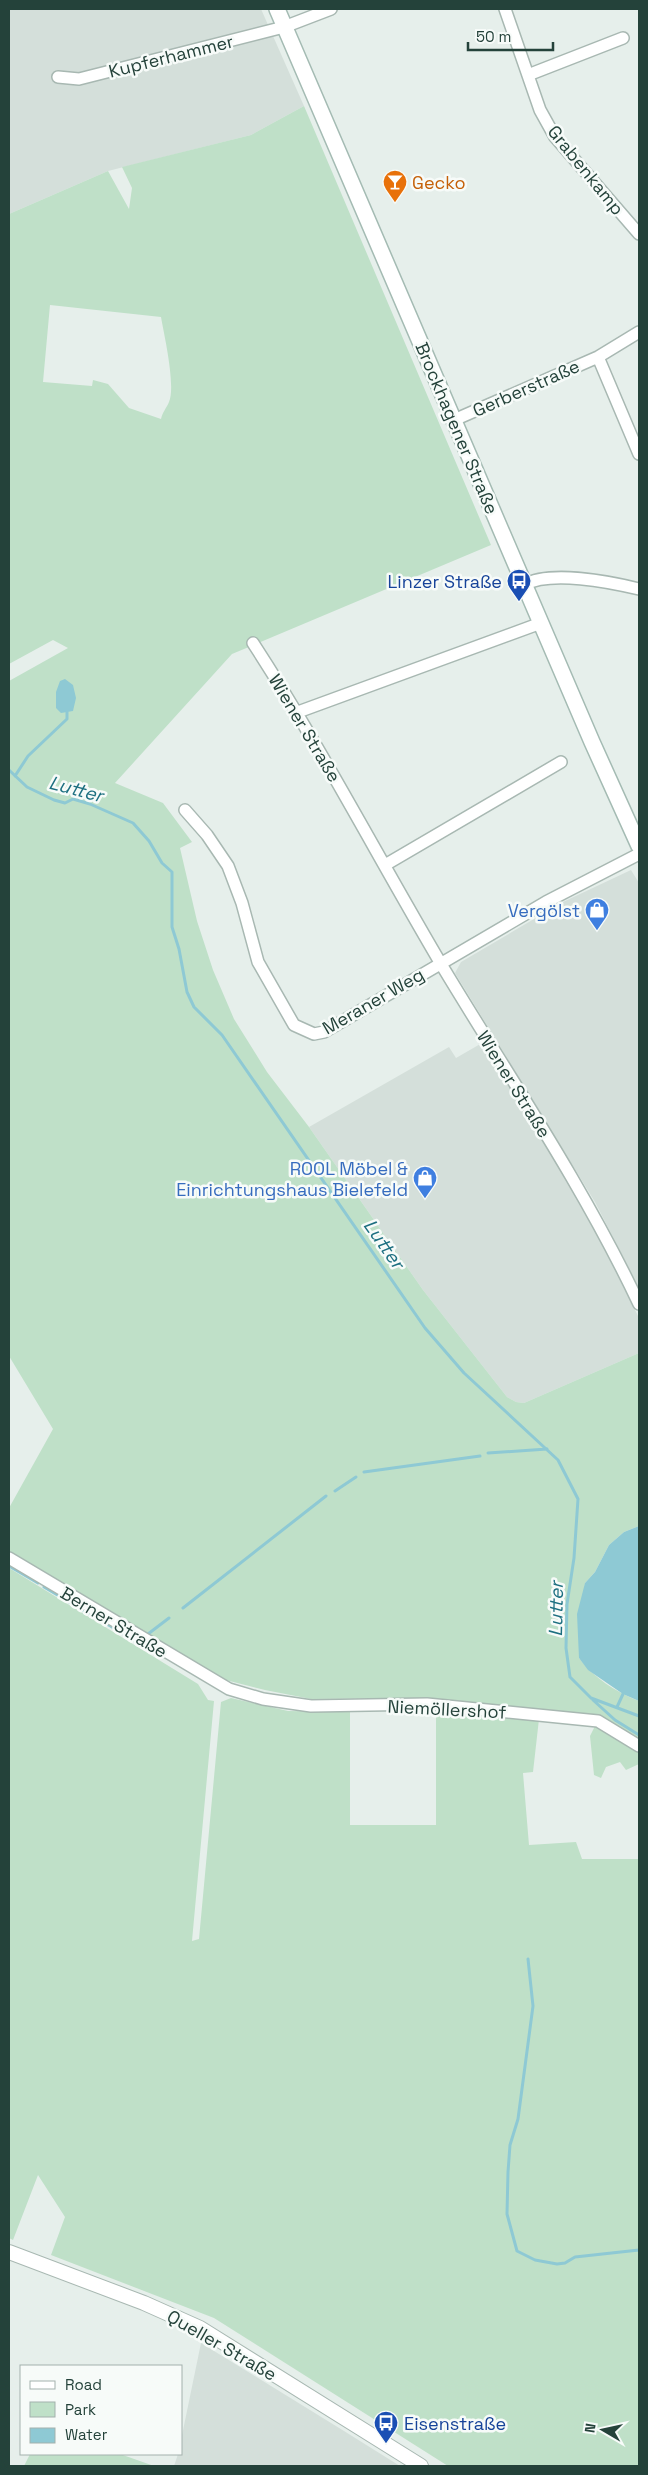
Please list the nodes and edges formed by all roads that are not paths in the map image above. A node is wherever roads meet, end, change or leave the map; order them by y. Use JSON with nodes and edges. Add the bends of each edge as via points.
{"nodes":[{"id":1,"x":278,"y":9,"type":"edge"},
{"id":2,"x":331,"y":9,"type":"edge"},
{"id":3,"x":505,"y":9,"type":"edge"},
{"id":4,"x":284,"y":27,"type":"junction"},
{"id":5,"x":622,"y":38,"type":"dead end"},
{"id":6,"x":528,"y":75,"type":"junction"},
{"id":7,"x":58,"y":77,"type":"dead end"},
{"id":8,"x":639,"y":234,"type":"edge"},
{"id":9,"x":639,"y":332,"type":"edge"},
{"id":10,"x":598,"y":357,"type":"junction"},
{"id":11,"x":454,"y":420,"type":"junction"},
{"id":12,"x":639,"y":454,"type":"edge"},
{"id":13,"x":524,"y":585,"type":"junction"},
{"id":14,"x":639,"y":589,"type":"edge"},
{"id":15,"x":540,"y":623,"type":"junction"},
{"id":16,"x":253,"y":644,"type":"dead end"},
{"id":17,"x":298,"y":712,"type":"junction"},
{"id":18,"x":561,"y":762,"type":"dead end"},
{"id":19,"x":185,"y":810,"type":"dead end"},
{"id":20,"x":639,"y":846,"type":"edge"},
{"id":21,"x":639,"y":854,"type":"edge"},
{"id":22,"x":385,"y":866,"type":"junction"},
{"id":23,"x":440,"y":962,"type":"junction"},
{"id":24,"x":639,"y":1304,"type":"edge"},
{"id":25,"x":9,"y":1558,"type":"edge"},
{"id":26,"x":219,"y":1686,"type":"joint"},
{"id":27,"x":639,"y":1746,"type":"edge"},
{"id":28,"x":9,"y":2252,"type":"edge"},
{"id":29,"x":421,"y":2466,"type":"edge"}],
"edges":[{"from":1,"to":4,"type":"main road","name":"Brockhagener Straße"},
{"from":2,"to":4,"type":"street","name":"Kupferhammer"},
{"from":3,"to":6,"type":"street","name":"Grabenkamp"},
{"from":4,"to":7,"type":"street","name":"Kupferhammer","via":[[79,79]]},
{"from":4,"to":11,"type":"main road","name":"Brockhagener Straße"},
{"from":5,"to":6,"type":"street"},
{"from":6,"to":8,"type":"street","name":"Grabenkamp","via":[[540,110],[555,138]]},
{"from":9,"to":10,"type":"street","name":"Gerberstraße"},
{"from":10,"to":11,"type":"street","name":"Gerberstraße"},
{"from":10,"to":12,"type":"street","name":"Gerberstraße"},
{"from":11,"to":13,"type":"main road","name":"Brockhagener Straße"},
{"from":13,"to":14,"type":"street","via":[[543,578],[595,581]]},
{"from":13,"to":15,"type":"main road","name":"Brockhagener Straße"},
{"from":15,"to":17,"type":"street"},
{"from":15,"to":20,"type":"main road","name":"Brockhagener Straße"},
{"from":16,"to":17,"type":"street","name":"Wiener Straße"},
{"from":17,"to":22,"type":"street","name":"Wiener Straße"},
{"from":18,"to":22,"type":"street"},
{"from":19,"to":23,"type":"street","name":"Meraner Weg","via":[[228,866],[258,962],[294,1025],[314,1034],[324,1032]]},
{"from":21,"to":23,"type":"street","name":"Meraner Weg"},
{"from":22,"to":23,"type":"street","name":"Wiener Straße"},
{"from":23,"to":24,"type":"street","name":"Wiener Straße","via":[[587,1201]]},
{"from":25,"to":26,"type":"street","name":"Berner Straße"},
{"from":26,"to":27,"type":"street","name":"Niemöllershof","via":[[263,1699],[311,1706],[427,1704],[598,1721]]},
{"from":28,"to":29,"type":"street","name":"Queller Straße","via":[[200,2328]]}]}
